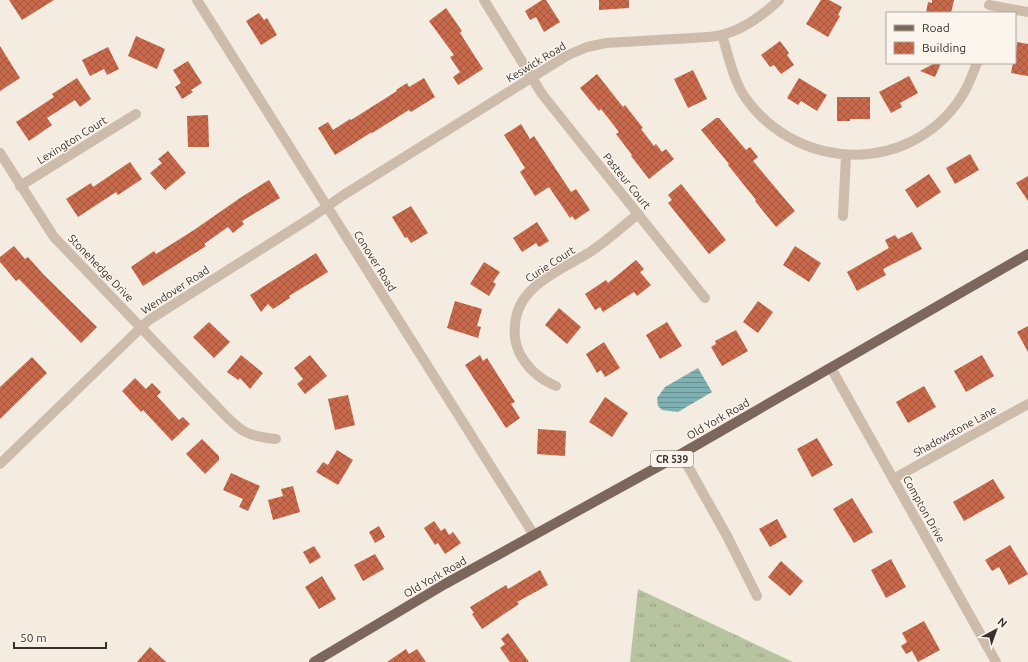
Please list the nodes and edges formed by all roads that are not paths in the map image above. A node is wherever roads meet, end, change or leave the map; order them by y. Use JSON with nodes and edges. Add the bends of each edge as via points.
{"nodes":[{"id":1,"x":198,"y":0,"type":"edge"},
{"id":2,"x":484,"y":0,"type":"edge"},
{"id":3,"x":779,"y":0,"type":"edge"},
{"id":4,"x":989,"y":6,"type":"edge"},
{"id":5,"x":1028,"y":12,"type":"edge"},
{"id":6,"x":722,"y":35,"type":"junction"},
{"id":7,"x":977,"y":64,"type":"edge"},
{"id":8,"x":532,"y":78,"type":"junction"},
{"id":9,"x":136,"y":114,"type":"dead end"},
{"id":10,"x":0,"y":154,"type":"edge"},
{"id":11,"x":846,"y":156,"type":"junction"},
{"id":12,"x":20,"y":186,"type":"junction"},
{"id":13,"x":327,"y":207,"type":"junction"},
{"id":14,"x":638,"y":214,"type":"junction"},
{"id":15,"x":843,"y":216,"type":"dead end"},
{"id":16,"x":1028,"y":254,"type":"edge"},
{"id":17,"x":705,"y":298,"type":"dead end"},
{"id":18,"x":141,"y":327,"type":"junction"},
{"id":19,"x":831,"y":368,"type":"junction"},
{"id":20,"x":556,"y":386,"type":"dead end"},
{"id":21,"x":1028,"y":404,"type":"edge"},
{"id":22,"x":276,"y":439,"type":"dead end"},
{"id":23,"x":681,"y":454,"type":"junction"},
{"id":24,"x":0,"y":464,"type":"edge"},
{"id":25,"x":893,"y":479,"type":"junction"},
{"id":26,"x":534,"y":535,"type":"junction"},
{"id":27,"x":757,"y":596,"type":"dead end"},
{"id":28,"x":314,"y":662,"type":"edge"},
{"id":29,"x":996,"y":662,"type":"edge"}],
"edges":[{"from":1,"to":13,"type":"street","name":"Conover Road"},
{"from":2,"to":8,"type":"street","name":"Pasteur Court"},
{"from":3,"to":6,"type":"street","name":"Keswick Road","via":[[752,21]]},
{"from":4,"to":5,"type":"street"},
{"from":6,"to":8,"type":"street","name":"Keswick Road","via":[[597,44],[568,55]]},
{"from":6,"to":11,"type":"street","via":[[739,87],[759,114],[776,129],[798,142]]},
{"from":7,"to":11,"type":"street","via":[[965,92],[943,120],[900,147],[868,155]]},
{"from":8,"to":13,"type":"street","name":"Keswick Road"},
{"from":8,"to":14,"type":"street","name":"Pasteur Court"},
{"from":9,"to":12,"type":"street","name":"Lexington Court"},
{"from":10,"to":12,"type":"street","name":"Stonehedge Drive"},
{"from":11,"to":15,"type":"street"},
{"from":12,"to":18,"type":"street","name":"Stonehedge Drive","via":[[54,238]]},
{"from":13,"to":18,"type":"street","name":"Wendover Road"},
{"from":13,"to":26,"type":"street","name":"Conover Road"},
{"from":14,"to":17,"type":"street","name":"Pasteur Court"},
{"from":14,"to":20,"type":"street","name":"Curie Court","via":[[591,251],[534,287],[520,304],[515,326],[518,349],[537,376]]},
{"from":16,"to":19,"type":"main road","name":"Old York Road","number":"CR 539"},
{"from":18,"to":22,"type":"street","name":"Stonehedge Drive","via":[[241,430],[256,437]]},
{"from":18,"to":24,"type":"street","name":"Wendover Road"},
{"from":19,"to":23,"type":"main road","name":"Old York Road","number":"CR 539"},
{"from":19,"to":25,"type":"street","name":"Compton Drive"},
{"from":21,"to":25,"type":"street","name":"Shadowstone Lane"},
{"from":23,"to":26,"type":"main road","name":"Old York Road","number":"CR 539"},
{"from":23,"to":27,"type":"street","via":[[728,536]]},
{"from":25,"to":29,"type":"street","name":"Compton Drive"},
{"from":26,"to":28,"type":"main road","name":"Old York Road","number":"CR 539","via":[[445,584]]}]}
